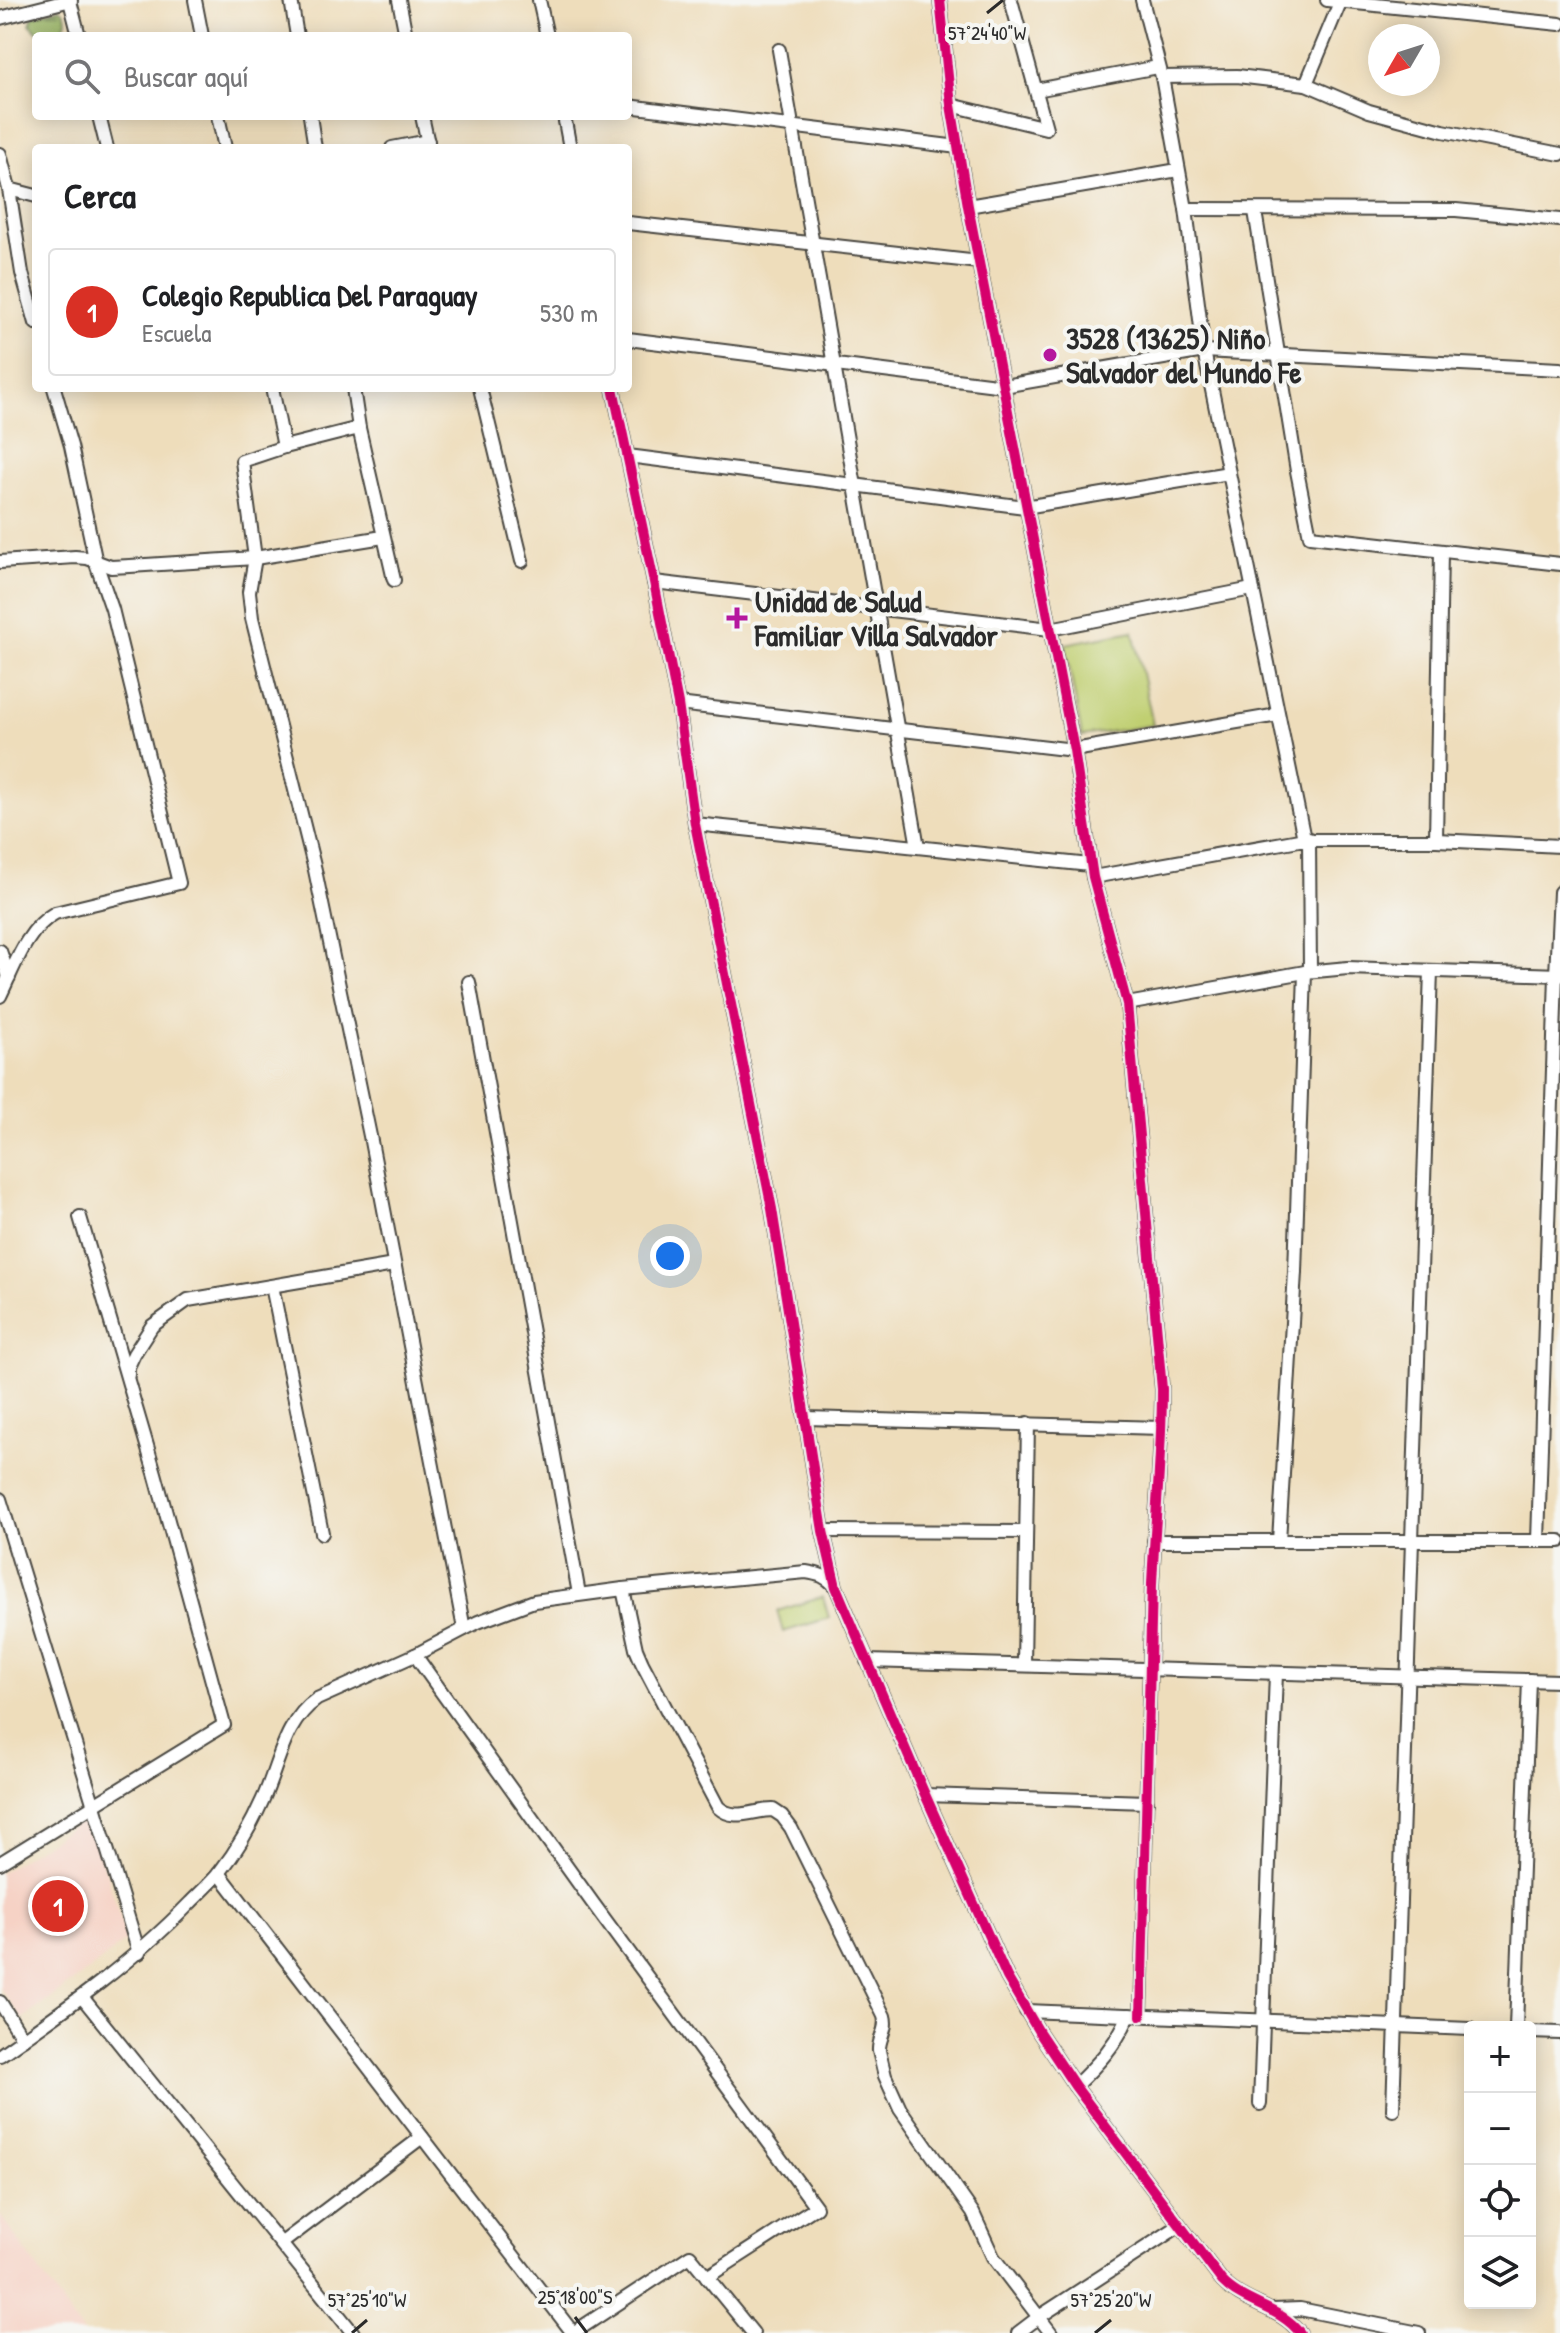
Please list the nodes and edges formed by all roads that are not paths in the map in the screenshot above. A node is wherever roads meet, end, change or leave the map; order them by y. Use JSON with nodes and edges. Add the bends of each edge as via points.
{"nodes":[{"id":1,"x":71,"y":0,"type":"edge"},
{"id":2,"x":195,"y":0,"type":"edge"},
{"id":3,"x":291,"y":0,"type":"edge"},
{"id":4,"x":399,"y":0,"type":"edge"},
{"id":5,"x":539,"y":0,"type":"edge"},
{"id":6,"x":940,"y":0,"type":"edge"},
{"id":7,"x":1011,"y":0,"type":"edge"},
{"id":8,"x":1142,"y":0,"type":"edge"},
{"id":9,"x":1336,"y":1,"type":"edge"},
{"id":10,"x":0,"y":18,"type":"edge"},
{"id":11,"x":1560,"y":24,"type":"edge"},
{"id":12,"x":78,"y":32,"type":"edge"},
{"id":13,"x":201,"y":32,"type":"edge"},
{"id":14,"x":296,"y":32,"type":"edge"},
{"id":15,"x":405,"y":32,"type":"edge"},
{"id":16,"x":546,"y":32,"type":"edge"},
{"id":17,"x":779,"y":50,"type":"dead end"},
{"id":18,"x":1160,"y":72,"type":"junction"},
{"id":19,"x":1306,"y":84,"type":"junction"},
{"id":20,"x":1036,"y":90,"type":"junction"},
{"id":21,"x":951,"y":105,"type":"junction"},
{"id":22,"x":632,"y":106,"type":"edge"},
{"id":23,"x":100,"y":120,"type":"edge"},
{"id":24,"x":219,"y":120,"type":"edge"},
{"id":25,"x":311,"y":120,"type":"edge"},
{"id":26,"x":423,"y":120,"type":"edge"},
{"id":27,"x":565,"y":120,"type":"edge"},
{"id":28,"x":792,"y":126,"type":"junction"},
{"id":29,"x":106,"y":144,"type":"edge"},
{"id":30,"x":224,"y":144,"type":"edge"},
{"id":31,"x":314,"y":144,"type":"edge"},
{"id":32,"x":428,"y":144,"type":"edge"},
{"id":33,"x":569,"y":144,"type":"edge"},
{"id":34,"x":958,"y":147,"type":"junction"},
{"id":35,"x":0,"y":154,"type":"edge"},
{"id":36,"x":1560,"y":154,"type":"edge"},
{"id":37,"x":1178,"y":170,"type":"junction"},
{"id":38,"x":9,"y":189,"type":"junction"},
{"id":39,"x":32,"y":195,"type":"edge"},
{"id":40,"x":968,"y":206,"type":"junction"},
{"id":41,"x":1186,"y":209,"type":"junction"},
{"id":42,"x":1255,"y":211,"type":"junction"},
{"id":43,"x":1560,"y":220,"type":"edge"},
{"id":44,"x":632,"y":223,"type":"edge"},
{"id":45,"x":813,"y":244,"type":"junction"},
{"id":46,"x":979,"y":262,"type":"junction"},
{"id":47,"x":32,"y":309,"type":"edge"},
{"id":48,"x":632,"y":340,"type":"edge"},
{"id":49,"x":1204,"y":351,"type":"junction"},
{"id":50,"x":1279,"y":356,"type":"junction"},
{"id":51,"x":833,"y":365,"type":"junction"},
{"id":52,"x":1560,"y":369,"type":"edge"},
{"id":53,"x":1004,"y":386,"type":"junction"},
{"id":54,"x":55,"y":392,"type":"edge"},
{"id":55,"x":273,"y":392,"type":"edge"},
{"id":56,"x":354,"y":392,"type":"edge"},
{"id":57,"x":481,"y":392,"type":"edge"},
{"id":58,"x":614,"y":392,"type":"edge"},
{"id":59,"x":359,"y":428,"type":"junction"},
{"id":60,"x":284,"y":447,"type":"junction"},
{"id":61,"x":628,"y":456,"type":"junction"},
{"id":62,"x":1229,"y":473,"type":"junction"},
{"id":63,"x":855,"y":485,"type":"junction"},
{"id":64,"x":1025,"y":507,"type":"junction"},
{"id":65,"x":383,"y":537,"type":"junction"},
{"id":66,"x":1441,"y":552,"type":"junction"},
{"id":67,"x":255,"y":558,"type":"junction"},
{"id":68,"x":522,"y":561,"type":"dead end"},
{"id":69,"x":0,"y":562,"type":"edge"},
{"id":70,"x":96,"y":563,"type":"junction"},
{"id":71,"x":1560,"y":564,"type":"edge"},
{"id":72,"x":394,"y":580,"type":"dead end"},
{"id":73,"x":654,"y":582,"type":"junction"},
{"id":74,"x":1252,"y":589,"type":"junction"},
{"id":75,"x":875,"y":608,"type":"junction"},
{"id":76,"x":1050,"y":629,"type":"junction"},
{"id":77,"x":678,"y":704,"type":"junction"},
{"id":78,"x":1278,"y":715,"type":"junction"},
{"id":79,"x":898,"y":729,"type":"junction"},
{"id":80,"x":1074,"y":750,"type":"junction"},
{"id":81,"x":695,"y":824,"type":"junction"},
{"id":82,"x":1307,"y":839,"type":"junction"},
{"id":83,"x":1436,"y":840,"type":"junction"},
{"id":84,"x":1560,"y":846,"type":"edge"},
{"id":85,"x":918,"y":847,"type":"junction"},
{"id":86,"x":1091,"y":871,"type":"junction"},
{"id":87,"x":1560,"y":892,"type":"edge"},
{"id":88,"x":0,"y":951,"type":"edge"},
{"id":89,"x":1431,"y":971,"type":"junction"},
{"id":90,"x":1307,"y":972,"type":"junction"},
{"id":91,"x":1558,"y":975,"type":"edge"},
{"id":92,"x":9,"y":977,"type":"junction"},
{"id":93,"x":469,"y":982,"type":"dead end"},
{"id":94,"x":0,"y":996,"type":"edge"},
{"id":95,"x":1127,"y":1004,"type":"junction"},
{"id":96,"x":80,"y":1217,"type":"dead end"},
{"id":97,"x":394,"y":1265,"type":"junction"},
{"id":98,"x":272,"y":1286,"type":"junction"},
{"id":99,"x":1545,"y":1329,"type":"junction"},
{"id":100,"x":1560,"y":1329,"type":"edge"},
{"id":101,"x":128,"y":1381,"type":"junction"},
{"id":102,"x":806,"y":1418,"type":"junction"},
{"id":103,"x":1028,"y":1423,"type":"junction"},
{"id":104,"x":1162,"y":1428,"type":"junction"},
{"id":105,"x":0,"y":1499,"type":"edge"},
{"id":106,"x":823,"y":1531,"type":"junction"},
{"id":107,"x":1026,"y":1532,"type":"junction"},
{"id":108,"x":322,"y":1533,"type":"dead end"},
{"id":109,"x":1154,"y":1541,"type":"junction"},
{"id":110,"x":1279,"y":1541,"type":"junction"},
{"id":111,"x":1412,"y":1541,"type":"junction"},
{"id":112,"x":1538,"y":1541,"type":"junction"},
{"id":113,"x":1560,"y":1541,"type":"edge"},
{"id":114,"x":836,"y":1587,"type":"junction"},
{"id":115,"x":623,"y":1589,"type":"junction"},
{"id":116,"x":579,"y":1594,"type":"junction"},
{"id":117,"x":464,"y":1629,"type":"junction"},
{"id":118,"x":415,"y":1655,"type":"junction"},
{"id":119,"x":867,"y":1661,"type":"junction"},
{"id":120,"x":1024,"y":1665,"type":"junction"},
{"id":121,"x":1150,"y":1669,"type":"junction"},
{"id":122,"x":1276,"y":1673,"type":"junction"},
{"id":123,"x":1407,"y":1676,"type":"junction"},
{"id":124,"x":1529,"y":1680,"type":"junction"},
{"id":125,"x":1560,"y":1681,"type":"edge"},
{"id":126,"x":925,"y":1795,"type":"junction"},
{"id":127,"x":1147,"y":1802,"type":"junction"},
{"id":128,"x":95,"y":1805,"type":"junction"},
{"id":129,"x":0,"y":1863,"type":"edge"},
{"id":130,"x":219,"y":1873,"type":"junction"},
{"id":131,"x":139,"y":1953,"type":"junction"},
{"id":132,"x":82,"y":1997,"type":"junction"},
{"id":133,"x":0,"y":2002,"type":"edge"},
{"id":134,"x":1026,"y":2011,"type":"junction"},
{"id":135,"x":1135,"y":2015,"type":"junction"},
{"id":136,"x":1263,"y":2021,"type":"junction"},
{"id":137,"x":1516,"y":2021,"type":"edge"},
{"id":138,"x":1396,"y":2026,"type":"junction"},
{"id":139,"x":1464,"y":2029,"type":"edge"},
{"id":140,"x":1536,"y":2032,"type":"edge"},
{"id":141,"x":1560,"y":2033,"type":"edge"},
{"id":142,"x":23,"y":2039,"type":"junction"},
{"id":143,"x":0,"y":2055,"type":"edge"},
{"id":144,"x":1075,"y":2086,"type":"junction"},
{"id":145,"x":1260,"y":2104,"type":"dead end"},
{"id":146,"x":1393,"y":2110,"type":"dead end"},
{"id":147,"x":422,"y":2137,"type":"junction"},
{"id":148,"x":1179,"y":2226,"type":"junction"},
{"id":149,"x":282,"y":2243,"type":"junction"},
{"id":150,"x":707,"y":2277,"type":"junction"},
{"id":151,"x":1271,"y":2310,"type":"junction"},
{"id":152,"x":1039,"y":2317,"type":"junction"},
{"id":153,"x":353,"y":2333,"type":"edge"},
{"id":154,"x":573,"y":2333,"type":"edge"},
{"id":155,"x":753,"y":2333,"type":"edge"},
{"id":156,"x":1018,"y":2333,"type":"edge"},
{"id":157,"x":1051,"y":2333,"type":"edge"},
{"id":158,"x":1300,"y":2333,"type":"edge"},
{"id":159,"x":1419,"y":2333,"type":"edge"}],
"edges":[{"from":1,"to":10,"type":"street"},
{"from":1,"to":12,"type":"street"},
{"from":2,"to":13,"type":"street"},
{"from":3,"to":14,"type":"street"},
{"from":4,"to":15,"type":"street"},
{"from":5,"to":16,"type":"street"},
{"from":6,"to":21,"type":"street"},
{"from":7,"to":20,"type":"street"},
{"from":8,"to":18,"type":"street"},
{"from":9,"to":11,"type":"street"},
{"from":9,"to":19,"type":"street"},
{"from":17,"to":28,"type":"street"},
{"from":18,"to":19,"type":"street"},
{"from":18,"to":20,"type":"street"},
{"from":18,"to":37,"type":"street"},
{"from":19,"to":36,"type":"street","via":[[1369,111]]},
{"from":20,"to":21,"type":"street","via":[[1046,128]]},
{"from":21,"to":34,"type":"street"},
{"from":22,"to":28,"type":"street"},
{"from":23,"to":29,"type":"street"},
{"from":24,"to":30,"type":"street"},
{"from":25,"to":31,"type":"street"},
{"from":26,"to":32,"type":"street"},
{"from":27,"to":33,"type":"street"},
{"from":28,"to":34,"type":"street"},
{"from":28,"to":45,"type":"street"},
{"from":34,"to":40,"type":"street"},
{"from":35,"to":38,"type":"street"},
{"from":37,"to":40,"type":"street"},
{"from":37,"to":41,"type":"street"},
{"from":38,"to":39,"type":"street"},
{"from":38,"to":47,"type":"street"},
{"from":40,"to":46,"type":"street"},
{"from":41,"to":42,"type":"street"},
{"from":41,"to":49,"type":"street"},
{"from":42,"to":43,"type":"street","via":[[1456,210]]},
{"from":42,"to":50,"type":"street"},
{"from":44,"to":45,"type":"street"},
{"from":45,"to":46,"type":"street"},
{"from":45,"to":51,"type":"street"},
{"from":46,"to":53,"type":"street"},
{"from":48,"to":51,"type":"street"},
{"from":49,"to":50,"type":"street"},
{"from":49,"to":53,"type":"street"},
{"from":49,"to":62,"type":"street"},
{"from":50,"to":52,"type":"street"},
{"from":50,"to":66,"type":"street","via":[[1310,536]]},
{"from":51,"to":53,"type":"street"},
{"from":51,"to":63,"type":"street"},
{"from":53,"to":64,"type":"street"},
{"from":54,"to":70,"type":"street"},
{"from":55,"to":60,"type":"street"},
{"from":56,"to":59,"type":"street"},
{"from":57,"to":68,"type":"street"},
{"from":58,"to":61,"type":"street"},
{"from":59,"to":60,"type":"street"},
{"from":59,"to":65,"type":"street"},
{"from":60,"to":67,"type":"street","via":[[242,461]]},
{"from":61,"to":63,"type":"street"},
{"from":61,"to":73,"type":"street"},
{"from":62,"to":64,"type":"street"},
{"from":62,"to":74,"type":"street"},
{"from":63,"to":64,"type":"street"},
{"from":63,"to":75,"type":"street"},
{"from":64,"to":76,"type":"street"},
{"from":65,"to":67,"type":"street"},
{"from":65,"to":72,"type":"street"},
{"from":66,"to":71,"type":"street"},
{"from":66,"to":83,"type":"street"},
{"from":67,"to":70,"type":"street","via":[[120,567]]},
{"from":67,"to":97,"type":"street","via":[[249,592],[252,618],[315,870]]},
{"from":69,"to":70,"type":"street","via":[[75,557]]},
{"from":70,"to":92,"type":"street","via":[[179,883],[55,913],[23,948]]},
{"from":73,"to":75,"type":"street"},
{"from":73,"to":77,"type":"street"},
{"from":74,"to":76,"type":"street"},
{"from":74,"to":78,"type":"street"},
{"from":75,"to":76,"type":"street"},
{"from":75,"to":79,"type":"street"},
{"from":76,"to":80,"type":"street"},
{"from":77,"to":79,"type":"street"},
{"from":77,"to":81,"type":"street"},
{"from":78,"to":80,"type":"street"},
{"from":78,"to":82,"type":"street"},
{"from":79,"to":80,"type":"street"},
{"from":79,"to":85,"type":"street"},
{"from":80,"to":86,"type":"street"},
{"from":81,"to":85,"type":"street"},
{"from":81,"to":102,"type":"street","via":[[772,1209]]},
{"from":82,"to":83,"type":"street"},
{"from":82,"to":86,"type":"street"},
{"from":82,"to":90,"type":"street"},
{"from":83,"to":84,"type":"street"},
{"from":85,"to":86,"type":"street"},
{"from":86,"to":95,"type":"street"},
{"from":87,"to":91,"type":"street"},
{"from":88,"to":92,"type":"street"},
{"from":89,"to":90,"type":"street"},
{"from":89,"to":91,"type":"street"},
{"from":89,"to":111,"type":"street"},
{"from":90,"to":95,"type":"street"},
{"from":90,"to":110,"type":"street"},
{"from":91,"to":99,"type":"street"},
{"from":92,"to":94,"type":"street"},
{"from":93,"to":116,"type":"street"},
{"from":95,"to":104,"type":"street"},
{"from":96,"to":101,"type":"street"},
{"from":97,"to":98,"type":"street"},
{"from":97,"to":117,"type":"street"},
{"from":98,"to":101,"type":"street","via":[[188,1300],[170,1311],[152,1326],[134,1354]]},
{"from":98,"to":108,"type":"street"},
{"from":99,"to":100,"type":"street"},
{"from":99,"to":112,"type":"street"},
{"from":101,"to":128,"type":"street","via":[[224,1725]]},
{"from":102,"to":103,"type":"street"},
{"from":102,"to":106,"type":"street"},
{"from":103,"to":104,"type":"street"},
{"from":103,"to":107,"type":"street"},
{"from":104,"to":109,"type":"street"},
{"from":105,"to":128,"type":"street"},
{"from":106,"to":107,"type":"street"},
{"from":106,"to":114,"type":"street"},
{"from":107,"to":120,"type":"street"},
{"from":109,"to":110,"type":"street"},
{"from":109,"to":121,"type":"street"},
{"from":110,"to":111,"type":"street"},
{"from":111,"to":112,"type":"street"},
{"from":111,"to":123,"type":"street"},
{"from":112,"to":113,"type":"street"},
{"from":114,"to":115,"type":"street","via":[[819,1574],[806,1572]]},
{"from":114,"to":119,"type":"street"},
{"from":115,"to":116,"type":"street"},
{"from":115,"to":152,"type":"street","via":[[642,1663],[718,1807],[733,1816],[773,1810],[791,1828],[884,2016],[879,2051],[895,2102],[973,2213],[993,2257]]},
{"from":116,"to":117,"type":"street","via":[[534,1601]]},
{"from":117,"to":118,"type":"street"},
{"from":118,"to":130,"type":"street","via":[[317,1699],[297,1716],[263,1799]]},
{"from":118,"to":150,"type":"street","via":[[816,2207]]},
{"from":119,"to":120,"type":"street"},
{"from":119,"to":126,"type":"street"},
{"from":120,"to":121,"type":"street"},
{"from":121,"to":122,"type":"street"},
{"from":121,"to":127,"type":"street"},
{"from":122,"to":123,"type":"street"},
{"from":122,"to":136,"type":"street"},
{"from":123,"to":124,"type":"street"},
{"from":123,"to":138,"type":"street"},
{"from":124,"to":125,"type":"street"},
{"from":124,"to":137,"type":"street"},
{"from":126,"to":127,"type":"street"},
{"from":126,"to":134,"type":"street"},
{"from":127,"to":135,"type":"street"},
{"from":128,"to":129,"type":"street"},
{"from":128,"to":131,"type":"street"},
{"from":130,"to":131,"type":"street"},
{"from":130,"to":147,"type":"street"},
{"from":131,"to":132,"type":"street"},
{"from":132,"to":142,"type":"street"},
{"from":132,"to":149,"type":"street"},
{"from":133,"to":142,"type":"street"},
{"from":134,"to":135,"type":"street"},
{"from":134,"to":144,"type":"street"},
{"from":135,"to":136,"type":"street"},
{"from":135,"to":144,"type":"street"},
{"from":136,"to":138,"type":"street"},
{"from":136,"to":145,"type":"street"},
{"from":138,"to":139,"type":"street"},
{"from":138,"to":146,"type":"street"},
{"from":140,"to":141,"type":"street"},
{"from":142,"to":143,"type":"street"},
{"from":144,"to":148,"type":"street"},
{"from":147,"to":149,"type":"street"},
{"from":147,"to":154,"type":"street"},
{"from":148,"to":151,"type":"street","via":[[1229,2287]]},
{"from":148,"to":152,"type":"street"},
{"from":149,"to":153,"type":"street"},
{"from":150,"to":154,"type":"street","via":[[690,2256]]},
{"from":150,"to":155,"type":"street"},
{"from":151,"to":158,"type":"street"},
{"from":151,"to":159,"type":"street","via":[[1300,2309]]},
{"from":152,"to":156,"type":"street"},
{"from":152,"to":157,"type":"street"}]}
